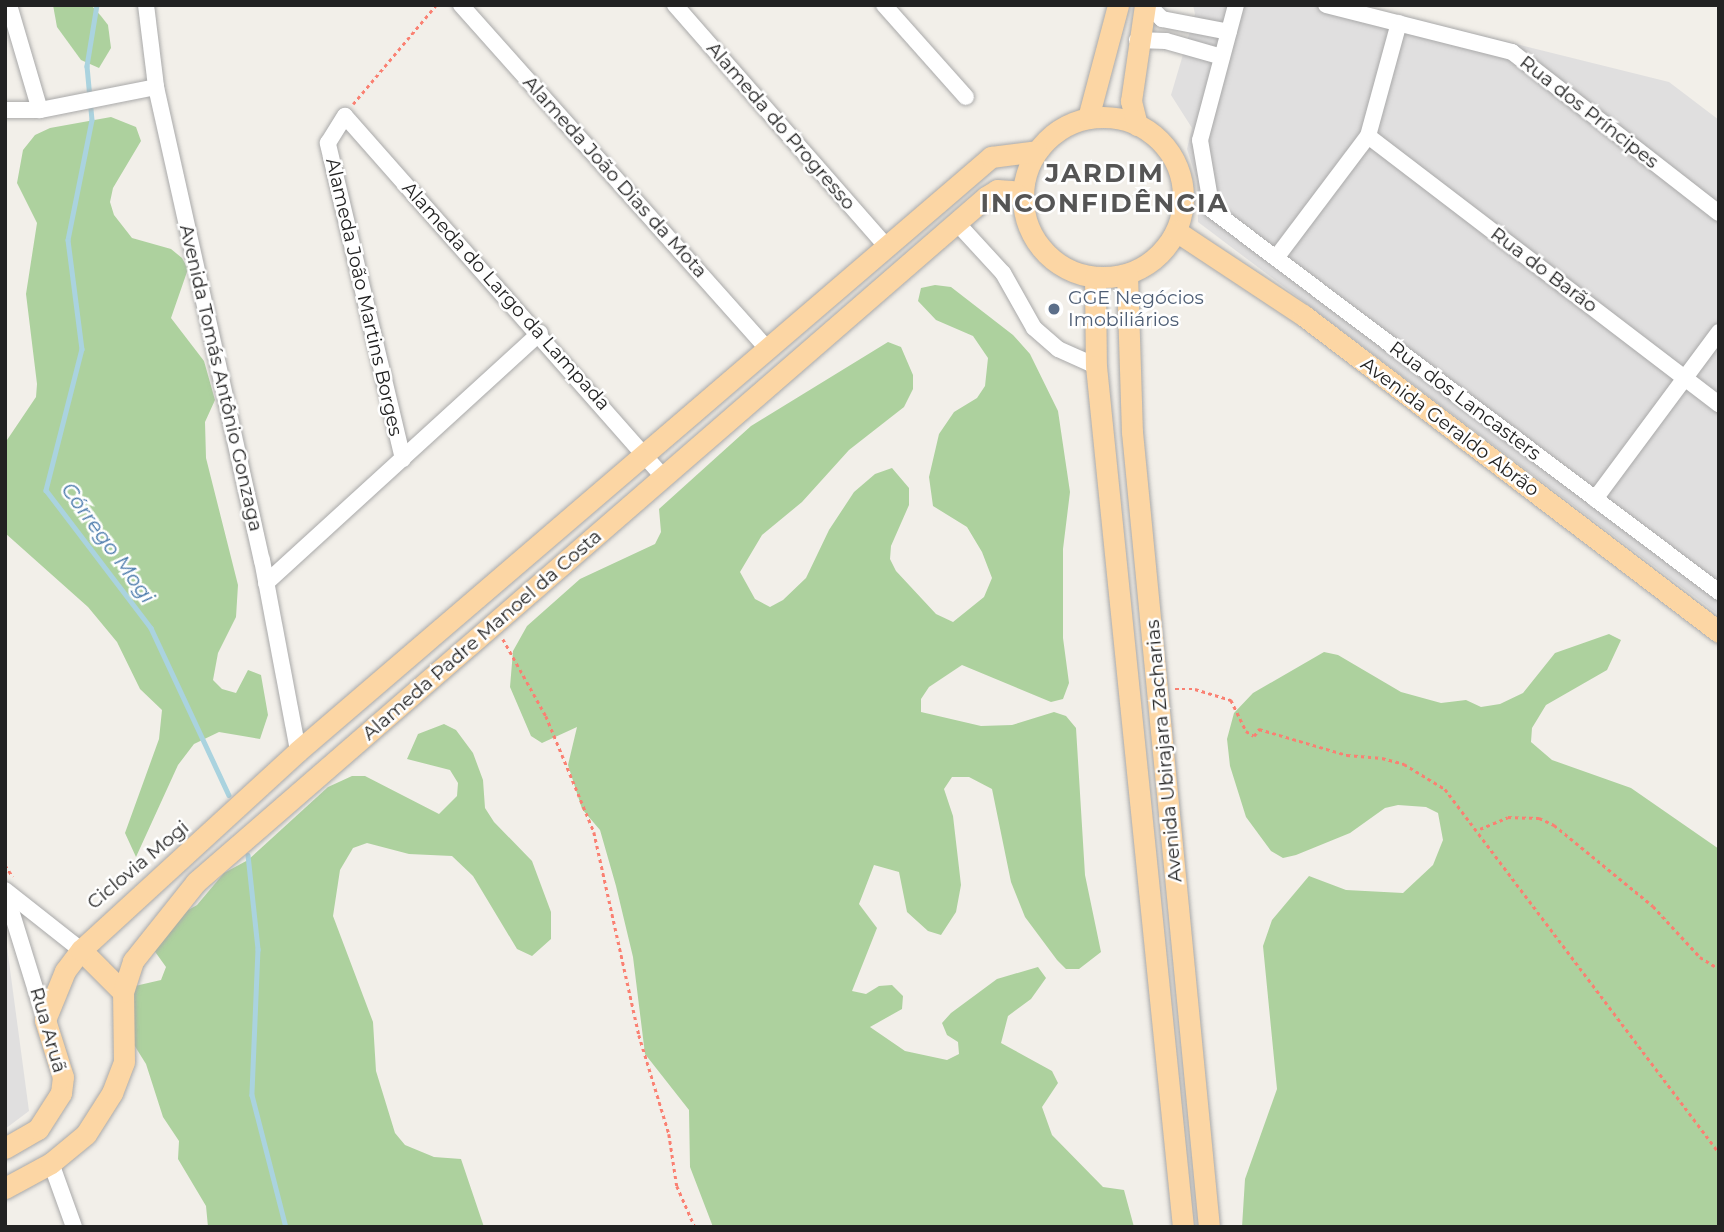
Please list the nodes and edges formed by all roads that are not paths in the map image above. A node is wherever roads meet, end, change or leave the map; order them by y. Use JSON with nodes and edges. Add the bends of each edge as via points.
{"nodes":[{"id":1,"x":9,"y":5,"type":"edge"},
{"id":2,"x":461,"y":5,"type":"edge"},
{"id":3,"x":675,"y":5,"type":"edge"},
{"id":4,"x":884,"y":5,"type":"edge"},
{"id":5,"x":1118,"y":5,"type":"edge"},
{"id":6,"x":1146,"y":5,"type":"edge"},
{"id":7,"x":1236,"y":5,"type":"edge"},
{"id":8,"x":1326,"y":5,"type":"edge"},
{"id":9,"x":151,"y":6,"type":"edge"},
{"id":10,"x":1399,"y":23,"type":"junction"},
{"id":11,"x":1228,"y":32,"type":"junction"},
{"id":12,"x":1137,"y":40,"type":"junction"},
{"id":13,"x":1222,"y":57,"type":"junction"},
{"id":14,"x":156,"y":87,"type":"junction"},
{"id":15,"x":966,"y":97,"type":"dead end"},
{"id":16,"x":5,"y":110,"type":"edge"},
{"id":17,"x":40,"y":110,"type":"junction"},
{"id":18,"x":345,"y":116,"type":"joint"},
{"id":19,"x":1088,"y":118,"type":"junction"},
{"id":20,"x":1138,"y":125,"type":"junction"},
{"id":21,"x":1368,"y":136,"type":"junction"},
{"id":22,"x":1037,"y":151,"type":"junction"},
{"id":23,"x":1024,"y":199,"type":"junction"},
{"id":24,"x":1719,"y":213,"type":"edge"},
{"id":25,"x":957,"y":223,"type":"junction"},
{"id":26,"x":1176,"y":231,"type":"junction"},
{"id":27,"x":887,"y":247,"type":"junction"},
{"id":28,"x":1276,"y":258,"type":"junction"},
{"id":29,"x":1127,"y":274,"type":"junction"},
{"id":30,"x":1095,"y":277,"type":"junction"},
{"id":31,"x":1719,"y":332,"type":"edge"},
{"id":32,"x":540,"y":333,"type":"junction"},
{"id":33,"x":768,"y":349,"type":"junction"},
{"id":34,"x":1096,"y":366,"type":"junction"},
{"id":35,"x":1685,"y":378,"type":"junction"},
{"id":36,"x":1719,"y":404,"type":"edge"},
{"id":37,"x":646,"y":455,"type":"junction"},
{"id":38,"x":402,"y":458,"type":"junction"},
{"id":39,"x":664,"y":478,"type":"junction"},
{"id":40,"x":1595,"y":499,"type":"junction"},
{"id":41,"x":266,"y":583,"type":"junction"},
{"id":42,"x":1719,"y":593,"type":"edge"},
{"id":43,"x":1719,"y":632,"type":"edge"},
{"id":44,"x":298,"y":751,"type":"junction"},
{"id":45,"x":9,"y":887,"type":"edge"},
{"id":46,"x":81,"y":950,"type":"junction"},
{"id":47,"x":123,"y":992,"type":"junction"},
{"id":48,"x":45,"y":1020,"type":"junction"},
{"id":49,"x":5,"y":1148,"type":"edge"},
{"id":50,"x":51,"y":1163,"type":"junction"},
{"id":51,"x":5,"y":1188,"type":"edge"},
{"id":52,"x":74,"y":1227,"type":"edge"},
{"id":53,"x":1183,"y":1227,"type":"edge"},
{"id":54,"x":1209,"y":1227,"type":"edge"}],
"edges":[{"from":1,"to":17,"type":"street"},
{"from":2,"to":33,"type":"street","name":"Alameda João Dias da Mota"},
{"from":3,"to":27,"type":"street","name":"Alameda do Progresso"},
{"from":4,"to":15,"type":"street"},
{"from":5,"to":19,"type":"main road"},
{"from":6,"to":11,"type":"street","via":[[1162,19]]},
{"from":6,"to":12,"type":"main road"},
{"from":7,"to":11,"type":"street"},
{"from":8,"to":10,"type":"street","name":"Rua dos Príncipes"},
{"from":9,"to":14,"type":"street","name":"Avenida Tomás Antônio Gonzaga"},
{"from":10,"to":21,"type":"street"},
{"from":10,"to":24,"type":"street","name":"Rua dos Príncipes","via":[[1512,52]]},
{"from":11,"to":13,"type":"street"},
{"from":12,"to":13,"type":"street","via":[[1166,41]]},
{"from":12,"to":20,"type":"main road","via":[[1131,101]]},
{"from":13,"to":28,"type":"street","name":"Rua dos Lancasters","via":[[1200,140],[1212,210]]},
{"from":14,"to":17,"type":"street"},
{"from":14,"to":41,"type":"street","name":"Avenida Tomás Antônio Gonzaga"},
{"from":16,"to":17,"type":"street"},
{"from":18,"to":32,"type":"street","name":"Alameda do Largo da Lampada"},
{"from":18,"to":38,"type":"street","name":"Alameda João Martins Borges","via":[[328,143]]},
{"from":19,"to":20,"type":"main road"},
{"from":19,"to":22,"type":"main road","via":[[1059,130]]},
{"from":20,"to":26,"type":"main road","via":[[1158,139],[1182,182],[1183,207]]},
{"from":21,"to":28,"type":"street"},
{"from":21,"to":35,"type":"street","name":"Rua do Barão"},
{"from":22,"to":23,"type":"main road","via":[[1028,169]]},
{"from":22,"to":27,"type":"main road","name":"Alameda Padre Manoel da Costa","via":[[990,157]]},
{"from":23,"to":25,"type":"main road","name":"Alameda Padre Manoel da Costa","via":[[998,190]]},
{"from":23,"to":30,"type":"main road","via":[[1029,228],[1040,246],[1074,272]]},
{"from":25,"to":34,"type":"street","via":[[1003,273],[1034,328],[1065,353]]},
{"from":25,"to":39,"type":"main road","name":"Alameda Padre Manoel da Costa"},
{"from":26,"to":29,"type":"main road","via":[[1147,265]]},
{"from":26,"to":43,"type":"main road","name":"Avenida Geraldo Abrão","via":[[1303,315]]},
{"from":27,"to":33,"type":"main road","name":"Alameda Padre Manoel da Costa"},
{"from":28,"to":40,"type":"street","name":"Rua dos Lancasters"},
{"from":29,"to":30,"type":"main road"},
{"from":29,"to":54,"type":"main road","name":"Avenida Ubirajara Zacharias","via":[[1132,432]]},
{"from":30,"to":34,"type":"main road","name":"Avenida Ubirajara Zacharias"},
{"from":31,"to":35,"type":"street"},
{"from":32,"to":37,"type":"street","name":"Alameda do Largo da Lampada"},
{"from":32,"to":38,"type":"street"},
{"from":33,"to":37,"type":"main road","name":"Alameda Padre Manoel da Costa"},
{"from":34,"to":53,"type":"main road","name":"Avenida Ubirajara Zacharias"},
{"from":35,"to":36,"type":"street","name":"Rua do Barão"},
{"from":35,"to":40,"type":"street"},
{"from":37,"to":39,"type":"street","name":"Alameda do Largo da Lampada"},
{"from":37,"to":44,"type":"main road","name":"Alameda Padre Manoel da Costa"},
{"from":38,"to":41,"type":"street"},
{"from":39,"to":47,"type":"main road","name":"Alameda Padre Manoel da Costa","via":[[196,882],[153,930],[133,961]]},
{"from":40,"to":42,"type":"street","name":"Rua dos Lancasters"},
{"from":41,"to":44,"type":"street","name":"Avenida Tomás Antônio Gonzaga"},
{"from":44,"to":46,"type":"main road","name":"Alameda Padre Manoel da Costa"},
{"from":45,"to":46,"type":"street"},
{"from":45,"to":48,"type":"street","name":"Rua Aruã"},
{"from":46,"to":47,"type":"main road"},
{"from":46,"to":48,"type":"main road","name":"Alameda Padre Manoel da Costa","via":[[65,971]]},
{"from":47,"to":50,"type":"main road","name":"Alameda Padre Manoel da Costa","via":[[124,1062],[112,1093],[86,1134]]},
{"from":48,"to":49,"type":"main road","name":"Rua Aruã","via":[[63,1077],[61,1093],[38,1129]]},
{"from":50,"to":51,"type":"main road"},
{"from":50,"to":52,"type":"street"}]}
